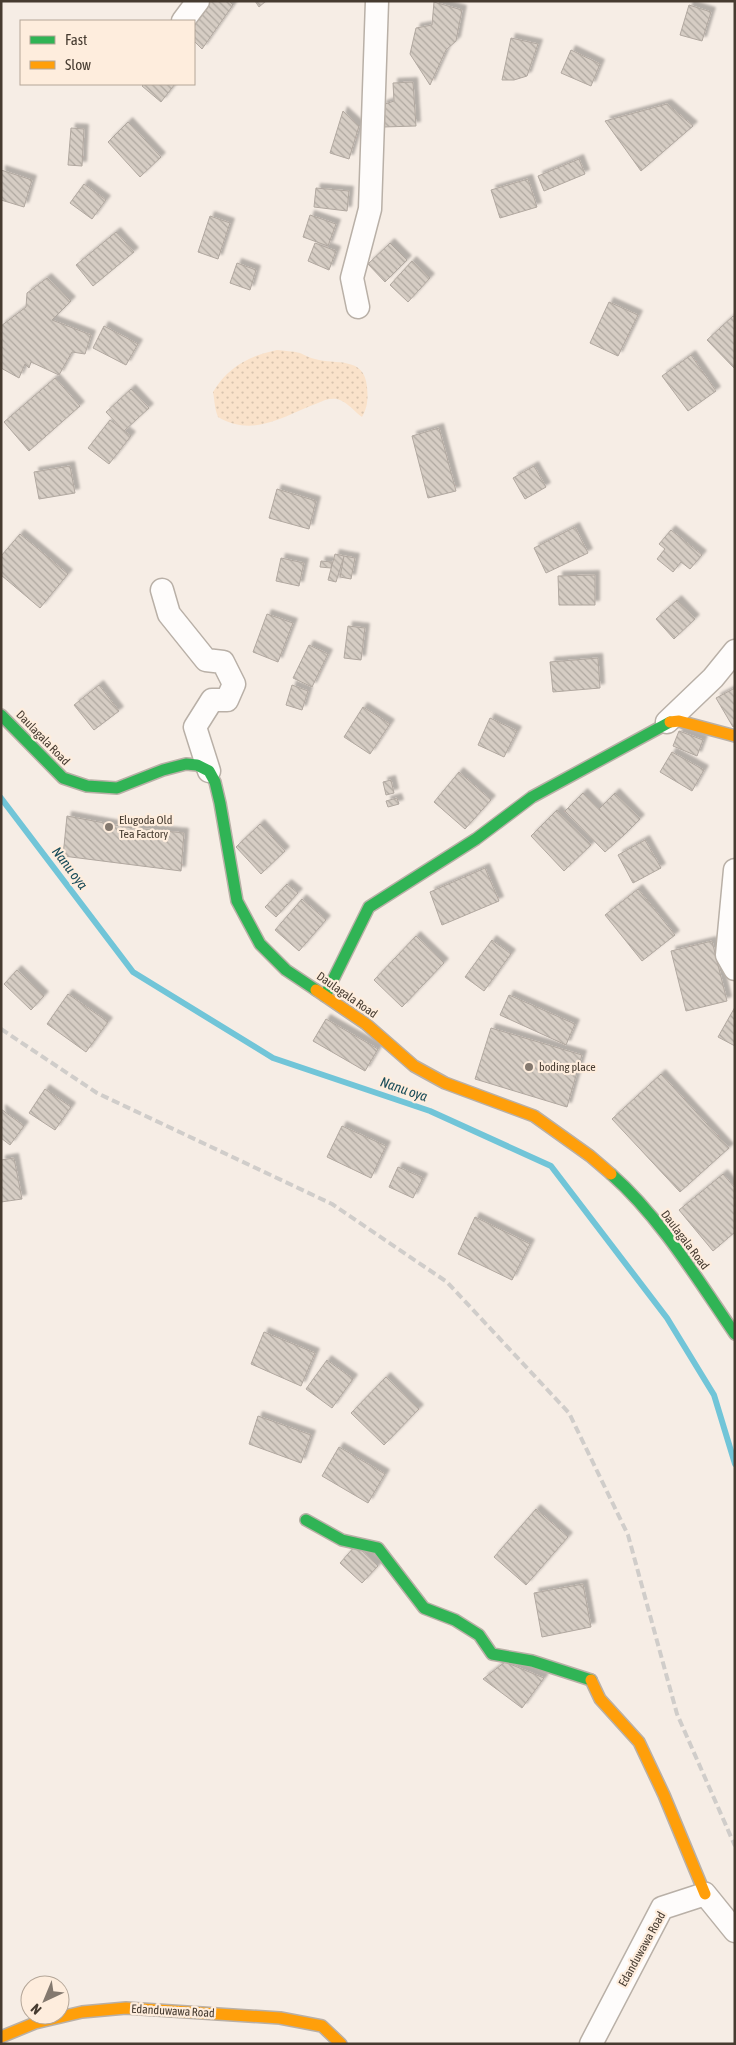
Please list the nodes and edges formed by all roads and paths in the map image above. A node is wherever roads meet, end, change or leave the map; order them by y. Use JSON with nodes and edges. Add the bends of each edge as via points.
{"nodes":[{"id":1,"x":198,"y":1,"type":"edge"},
{"id":2,"x":377,"y":1,"type":"edge"},
{"id":3,"x":184,"y":20,"type":"edge"},
{"id":4,"x":358,"y":308,"type":"dead end"},
{"id":5,"x":162,"y":590,"type":"dead end"},
{"id":6,"x":735,"y":651,"type":"edge"},
{"id":7,"x":1,"y":715,"type":"edge"},
{"id":8,"x":666,"y":722,"type":"junction"},
{"id":9,"x":735,"y":736,"type":"edge"},
{"id":10,"x":209,"y":771,"type":"junction"},
{"id":11,"x":735,"y":870,"type":"edge"},
{"id":12,"x":735,"y":969,"type":"edge"},
{"id":13,"x":325,"y":996,"type":"junction"},
{"id":14,"x":735,"y":1334,"type":"edge"},
{"id":15,"x":306,"y":1520,"type":"dead end"},
{"id":16,"x":705,"y":1894,"type":"junction"},
{"id":17,"x":735,"y":1931,"type":"edge"},
{"id":18,"x":1,"y":2037,"type":"edge"},
{"id":19,"x":341,"y":2044,"type":"edge"},
{"id":20,"x":591,"y":2044,"type":"edge"}],
"edges":[{"from":1,"to":3,"type":"street"},
{"from":2,"to":4,"type":"street","via":[[370,209],[352,278]]},
{"from":5,"to":10,"type":"street","via":[[169,614],[188,639],[206,660],[224,662],[234,684],[227,700],[212,700],[195,727]]},
{"from":6,"to":8,"type":"street","via":[[713,678]]},
{"from":7,"to":10,"type":"street","name":"Daulagala Road","via":[[63,778],[87,786],[116,788],[186,764]]},
{"from":8,"to":9,"type":"street","via":[[678,721]]},
{"from":8,"to":13,"type":"street","via":[[532,797],[476,839],[369,907]]},
{"from":10,"to":13,"type":"street","name":"Daulagala Road","via":[[220,803],[237,901],[246,922],[260,944],[286,970]]},
{"from":11,"to":12,"type":"street","via":[[727,955]]},
{"from":13,"to":14,"type":"street","name":"Daulagala Road","via":[[366,1024],[414,1066],[445,1083],[534,1116],[590,1156],[626,1187],[671,1242]]},
{"from":15,"to":16,"type":"street","via":[[342,1540],[378,1548],[424,1608],[455,1620],[479,1635],[492,1654],[532,1661],[591,1680],[600,1699],[639,1742]]},
{"from":16,"to":17,"type":"street"},
{"from":16,"to":20,"type":"street","name":"Edanduwawa Road","via":[[662,1908]]},
{"from":18,"to":19,"type":"street","name":"Edanduwawa Road","via":[[35,2023],[82,2012],[126,2008],[280,2018],[322,2026]]}]}
